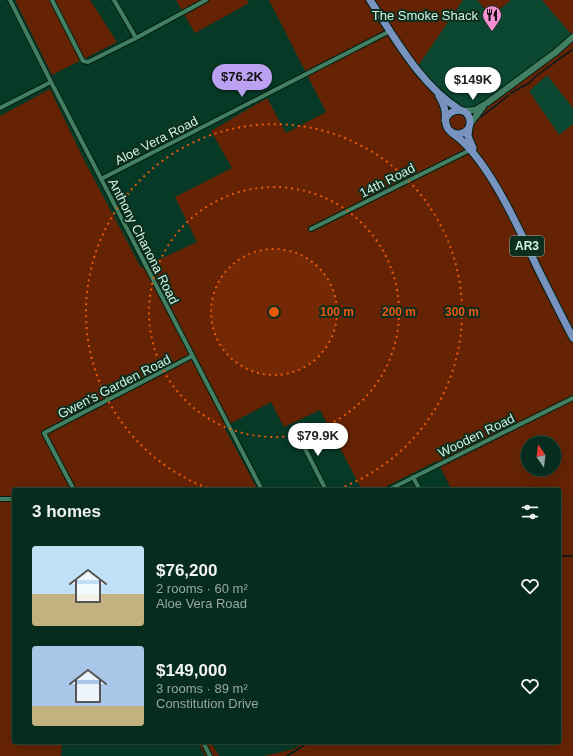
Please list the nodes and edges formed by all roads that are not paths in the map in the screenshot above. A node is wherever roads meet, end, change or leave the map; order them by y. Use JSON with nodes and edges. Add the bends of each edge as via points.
{"nodes":[{"id":1,"x":10,"y":0,"type":"edge"},
{"id":2,"x":52,"y":0,"type":"edge"},
{"id":3,"x":114,"y":0,"type":"edge"},
{"id":4,"x":206,"y":0,"type":"edge"},
{"id":5,"x":370,"y":0,"type":"edge"},
{"id":6,"x":390,"y":31,"type":"junction"},
{"id":7,"x":573,"y":37,"type":"edge"},
{"id":8,"x":136,"y":38,"type":"junction"},
{"id":9,"x":51,"y":82,"type":"junction"},
{"id":10,"x":435,"y":91,"type":"junction"},
{"id":11,"x":487,"y":103,"type":"junction"},
{"id":12,"x":0,"y":108,"type":"edge"},
{"id":13,"x":461,"y":110,"type":"junction"},
{"id":14,"x":445,"y":120,"type":"junction"},
{"id":15,"x":469,"y":126,"type":"junction"},
{"id":16,"x":452,"y":133,"type":"junction"},
{"id":17,"x":471,"y":150,"type":"junction"},
{"id":18,"x":476,"y":156,"type":"junction"},
{"id":19,"x":101,"y":179,"type":"junction"},
{"id":20,"x":311,"y":229,"type":"dead end"},
{"id":21,"x":570,"y":324,"type":"edge"},
{"id":22,"x":573,"y":338,"type":"edge"},
{"id":23,"x":192,"y":356,"type":"junction"},
{"id":24,"x":573,"y":398,"type":"edge"},
{"id":25,"x":296,"y":431,"type":"dead end"},
{"id":26,"x":413,"y":477,"type":"junction"},
{"id":27,"x":73,"y":488,"type":"edge"},
{"id":28,"x":261,"y":488,"type":"edge"},
{"id":29,"x":325,"y":488,"type":"edge"},
{"id":30,"x":392,"y":488,"type":"edge"},
{"id":31,"x":419,"y":488,"type":"edge"},
{"id":32,"x":0,"y":499,"type":"edge"},
{"id":33,"x":12,"y":499,"type":"edge"},
{"id":34,"x":204,"y":744,"type":"edge"},
{"id":35,"x":210,"y":756,"type":"edge"}],
"edges":[{"from":1,"to":9,"type":"street","name":"Anthony Chanona Road"},
{"from":2,"to":8,"type":"street","via":[[84,61],[88,62]]},
{"from":3,"to":8,"type":"street"},
{"from":4,"to":8,"type":"street"},
{"from":5,"to":6,"type":"main road"},
{"from":6,"to":10,"type":"main road"},
{"from":6,"to":19,"type":"street","name":"Aloe Vera Road"},
{"from":7,"to":11,"type":"main road"},
{"from":9,"to":12,"type":"street"},
{"from":9,"to":19,"type":"street","name":"Anthony Chanona Road"},
{"from":10,"to":13,"type":"main road"},
{"from":10,"to":14,"type":"main road","via":[[443,104]]},
{"from":11,"to":13,"type":"main road","via":[[475,110]]},
{"from":11,"to":15,"type":"main road"},
{"from":13,"to":14,"type":"main road","via":[[452,111]]},
{"from":13,"to":15,"type":"main road","via":[[468,116]]},
{"from":14,"to":16,"type":"main road","via":[[447,128]]},
{"from":15,"to":16,"type":"main road","via":[[464,133]]},
{"from":15,"to":18,"type":"main road","number":"AR3","via":[[469,141]]},
{"from":16,"to":17,"type":"main road","number":"AR3"},
{"from":17,"to":18,"type":"main road","number":"AR3"},
{"from":17,"to":20,"type":"street","name":"14th Road"},
{"from":18,"to":21,"type":"main road","number":"AR3","via":[[501,196]]},
{"from":19,"to":23,"type":"street","name":"Anthony Chanona Road"},
{"from":21,"to":22,"type":"main road","number":"AR3"},
{"from":23,"to":27,"type":"street","name":"Gwen's Garden Road","via":[[44,433]]},
{"from":23,"to":28,"type":"street","name":"Anthony Chanona Road"},
{"from":24,"to":26,"type":"street","name":"Wooden Road"},
{"from":25,"to":29,"type":"street"},
{"from":26,"to":30,"type":"street","name":"Wooden Road"},
{"from":26,"to":31,"type":"street"},
{"from":32,"to":33,"type":"street"},
{"from":34,"to":35,"type":"street"}]}
